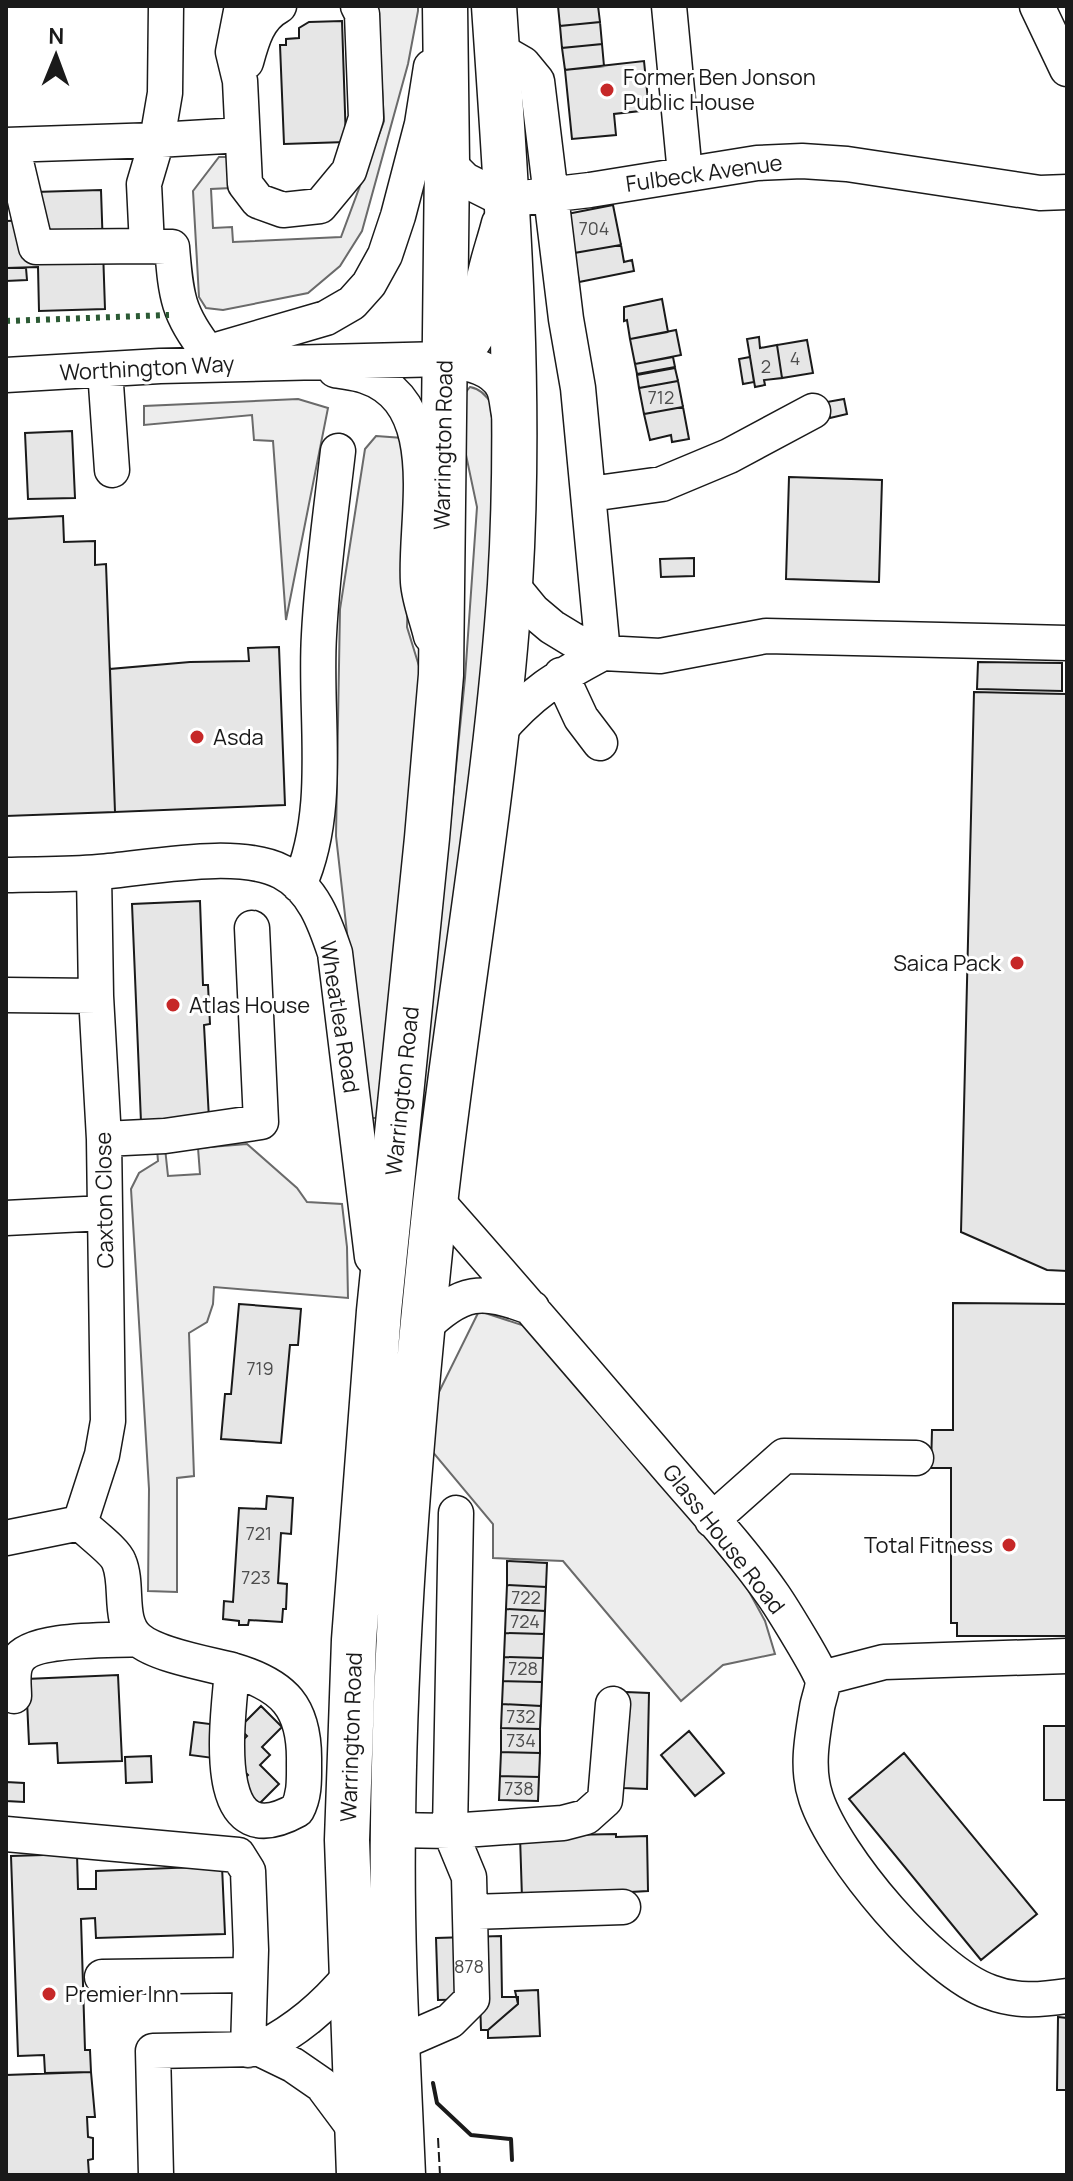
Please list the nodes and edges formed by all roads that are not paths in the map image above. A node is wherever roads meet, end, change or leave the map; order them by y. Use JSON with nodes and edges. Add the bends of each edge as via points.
{"nodes":[{"id":1,"x":166,"y":6,"type":"edge"},
{"id":2,"x":242,"y":6,"type":"edge"},
{"id":3,"x":279,"y":6,"type":"edge"},
{"id":4,"x":338,"y":6,"type":"edge"},
{"id":5,"x":358,"y":6,"type":"edge"},
{"id":6,"x":443,"y":6,"type":"edge"},
{"id":7,"x":494,"y":6,"type":"edge"},
{"id":8,"x":669,"y":6,"type":"edge"},
{"id":9,"x":1049,"y":10,"type":"edge"},
{"id":10,"x":497,"y":49,"type":"junction"},
{"id":11,"x":1067,"y":69,"type":"edge"},
{"id":12,"x":240,"y":81,"type":"junction"},
{"id":13,"x":242,"y":135,"type":"junction"},
{"id":14,"x":157,"y":140,"type":"junction"},
{"id":15,"x":359,"y":143,"type":"junction"},
{"id":16,"x":9,"y":145,"type":"edge"},
{"id":17,"x":447,"y":162,"type":"junction"},
{"id":18,"x":685,"y":174,"type":"junction"},
{"id":19,"x":1067,"y":192,"type":"edge"},
{"id":20,"x":552,"y":195,"type":"junction"},
{"id":21,"x":505,"y":200,"type":"junction"},
{"id":22,"x":147,"y":246,"type":"junction"},
{"id":23,"x":208,"y":352,"type":"junction"},
{"id":24,"x":444,"y":359,"type":"junction"},
{"id":25,"x":289,"y":362,"type":"junction"},
{"id":26,"x":160,"y":366,"type":"junction"},
{"id":27,"x":105,"y":370,"type":"junction"},
{"id":28,"x":6,"y":375,"type":"edge"},
{"id":29,"x":813,"y":411,"type":"dead end"},
{"id":30,"x":513,"y":434,"type":"junction"},
{"id":31,"x":338,"y":451,"type":"dead end"},
{"id":32,"x":112,"y":470,"type":"dead end"},
{"id":33,"x":590,"y":494,"type":"junction"},
{"id":34,"x":510,"y":583,"type":"junction"},
{"id":35,"x":1067,"y":643,"type":"edge"},
{"id":36,"x":603,"y":653,"type":"junction"},
{"id":37,"x":441,"y":675,"type":"junction"},
{"id":38,"x":561,"y":675,"type":"junction"},
{"id":39,"x":497,"y":733,"type":"junction"},
{"id":40,"x":600,"y":743,"type":"dead end"},
{"id":41,"x":94,"y":873,"type":"junction"},
{"id":42,"x":6,"y":875,"type":"edge"},
{"id":43,"x":299,"y":885,"type":"junction"},
{"id":44,"x":252,"y":928,"type":"dead end"},
{"id":45,"x":6,"y":995,"type":"edge"},
{"id":46,"x":96,"y":996,"type":"junction"},
{"id":47,"x":104,"y":1139,"type":"junction"},
{"id":48,"x":436,"y":1200,"type":"junction"},
{"id":49,"x":104,"y":1213,"type":"junction"},
{"id":50,"x":6,"y":1218,"type":"edge"},
{"id":51,"x":532,"y":1308,"type":"junction"},
{"id":52,"x":379,"y":1311,"type":"junction"},
{"id":53,"x":423,"y":1328,"type":"junction"},
{"id":54,"x":916,"y":1458,"type":"dead end"},
{"id":55,"x":712,"y":1520,"type":"junction"},
{"id":56,"x":80,"y":1523,"type":"junction"},
{"id":57,"x":466,"y":1536,"type":"dead end"},
{"id":58,"x":6,"y":1538,"type":"edge"},
{"id":59,"x":138,"y":1639,"type":"junction"},
{"id":60,"x":1067,"y":1656,"type":"edge"},
{"id":61,"x":232,"y":1670,"type":"dead end"},
{"id":62,"x":822,"y":1678,"type":"junction"},
{"id":63,"x":14,"y":1696,"type":"dead end"},
{"id":64,"x":613,"y":1704,"type":"dead end"},
{"id":65,"x":393,"y":1830,"type":"junction"},
{"id":66,"x":450,"y":1831,"type":"junction"},
{"id":67,"x":6,"y":1834,"type":"edge"},
{"id":68,"x":623,"y":1907,"type":"dead end"},
{"id":69,"x":470,"y":1912,"type":"junction"},
{"id":70,"x":250,"y":1975,"type":"junction"},
{"id":71,"x":351,"y":1975,"type":"junction"},
{"id":72,"x":102,"y":1977,"type":"dead end"},
{"id":73,"x":1067,"y":1996,"type":"edge"},
{"id":74,"x":397,"y":2044,"type":"junction"},
{"id":75,"x":254,"y":2050,"type":"junction"},
{"id":76,"x":357,"y":2132,"type":"junction"},
{"id":77,"x":156,"y":2175,"type":"edge"},
{"id":78,"x":359,"y":2175,"type":"edge"},
{"id":79,"x":403,"y":2175,"type":"edge"}],
"edges":[{"from":1,"to":14,"type":"street","via":[[165,93]]},
{"from":2,"to":12,"type":"street","via":[[233,52]]},
{"from":3,"to":12,"type":"street","via":[[267,12],[252,40]]},
{"from":4,"to":15,"type":"street","via":[[350,30],[352,118]]},
{"from":5,"to":15,"type":"street","via":[[366,118]]},
{"from":6,"to":17,"type":"highway","name":"Warrington Road"},
{"from":6,"to":23,"type":"street","via":[[413,161],[385,255],[369,284],[352,303],[326,318]]},
{"from":7,"to":10,"type":"highway","name":"Warrington Road"},
{"from":8,"to":18,"type":"street"},
{"from":9,"to":11,"type":"street"},
{"from":10,"to":20,"type":"street","via":[[523,64],[537,81]]},
{"from":10,"to":21,"type":"highway","name":"Warrington Road"},
{"from":12,"to":13,"type":"street"},
{"from":13,"to":14,"type":"street"},
{"from":13,"to":15,"type":"street","via":[[245,184],[258,201],[283,210],[320,206],[349,171]]},
{"from":14,"to":16,"type":"street"},
{"from":14,"to":22,"type":"street","via":[[144,184]]},
{"from":16,"to":22,"type":"street","via":[[36,247]]},
{"from":17,"to":21,"type":"street","via":[[465,180]]},
{"from":17,"to":24,"type":"highway","name":"Warrington Road"},
{"from":18,"to":19,"type":"street","name":"Fulbeck Avenue","via":[[802,161],[1040,193]]},
{"from":18,"to":20,"type":"street","name":"Fulbeck Avenue"},
{"from":20,"to":21,"type":"street","name":"Fulbeck Avenue"},
{"from":20,"to":33,"type":"street"},
{"from":21,"to":24,"type":"street","via":[[483,284],[479,331],[466,352]]},
{"from":21,"to":30,"type":"highway","name":"Warrington Road"},
{"from":22,"to":23,"type":"street","via":[[172,247],[179,305]]},
{"from":23,"to":26,"type":"street"},
{"from":24,"to":25,"type":"street","name":"Worthington Way"},
{"from":24,"to":30,"type":"street","name":"Worthington Way","via":[[491,373],[503,388]]},
{"from":24,"to":37,"type":"highway","name":"Warrington Road"},
{"from":25,"to":26,"type":"street","name":"Worthington Way"},
{"from":25,"to":37,"type":"street","name":"Worthington Way","via":[[367,377],[390,390],[411,416],[421,468],[418,584]]},
{"from":26,"to":27,"type":"street","name":"Worthington Way"},
{"from":27,"to":28,"type":"street","name":"Worthington Way"},
{"from":27,"to":32,"type":"street"},
{"from":29,"to":33,"type":"street","via":[[662,484]]},
{"from":30,"to":34,"type":"highway","name":"Warrington Road"},
{"from":31,"to":43,"type":"street","via":[[319,636],[315,828],[310,861]]},
{"from":33,"to":36,"type":"street"},
{"from":34,"to":36,"type":"street","via":[[552,627]]},
{"from":34,"to":39,"type":"highway","name":"Warrington Road"},
{"from":35,"to":36,"type":"street","via":[[766,636],[660,656]]},
{"from":36,"to":38,"type":"street"},
{"from":37,"to":52,"type":"highway","name":"Warrington Road"},
{"from":38,"to":39,"type":"street","via":[[522,704]]},
{"from":38,"to":40,"type":"street","via":[[581,718]]},
{"from":39,"to":48,"type":"highway","name":"Warrington Road"},
{"from":41,"to":42,"type":"street","name":"Wheatlea Road"},
{"from":41,"to":43,"type":"street","name":"Wheatlea Road","via":[[236,862],[261,864]]},
{"from":41,"to":46,"type":"street","name":"Caxton Close"},
{"from":43,"to":52,"type":"street","name":"Wheatlea Road","via":[[314,903],[335,953]]},
{"from":44,"to":47,"type":"street","via":[[261,1122]]},
{"from":45,"to":46,"type":"street"},
{"from":46,"to":47,"type":"street","name":"Caxton Close"},
{"from":47,"to":49,"type":"street","name":"Caxton Close"},
{"from":48,"to":51,"type":"street","name":"Glass House Road"},
{"from":48,"to":53,"type":"highway","name":"Warrington Road"},
{"from":49,"to":50,"type":"street"},
{"from":49,"to":56,"type":"street","name":"Caxton Close","via":[[108,1421]]},
{"from":51,"to":53,"type":"street","via":[[505,1298],[465,1297],[444,1307]]},
{"from":51,"to":55,"type":"street","name":"Glass House Road"},
{"from":52,"to":71,"type":"highway","name":"Warrington Road","via":[[354,1640],[347,1840]]},
{"from":53,"to":65,"type":"highway","name":"Warrington Road","via":[[402,1569]]},
{"from":54,"to":55,"type":"street","via":[[784,1456]]},
{"from":55,"to":62,"type":"street","name":"Glass House Road","via":[[774,1596]]},
{"from":56,"to":58,"type":"street"},
{"from":56,"to":59,"type":"street","via":[[119,1560],[127,1624]]},
{"from":57,"to":66,"type":"street"},
{"from":59,"to":61,"type":"street","via":[[169,1654]]},
{"from":59,"to":63,"type":"street","via":[[30,1649],[14,1668]]},
{"from":60,"to":62,"type":"street","via":[[884,1662]]},
{"from":62,"to":73,"type":"street","via":[[810,1772],[830,1831],[856,1867],[936,1960],[961,1978],[1013,1999]]},
{"from":64,"to":66,"type":"street","via":[[605,1800],[597,1810],[563,1823]]},
{"from":65,"to":66,"type":"street"},
{"from":65,"to":74,"type":"highway","name":"Warrington Road"},
{"from":66,"to":69,"type":"street","via":[[469,1877]]},
{"from":67,"to":70,"type":"street","via":[[238,1855],[248,1871]]},
{"from":68,"to":69,"type":"street"},
{"from":69,"to":74,"type":"street","via":[[472,1999],[450,2021]]},
{"from":70,"to":72,"type":"street"},
{"from":70,"to":75,"type":"street"},
{"from":71,"to":75,"type":"street","via":[[317,2013]]},
{"from":71,"to":76,"type":"highway","name":"Warrington Road"},
{"from":74,"to":79,"type":"highway","name":"Warrington Road"},
{"from":75,"to":76,"type":"street","via":[[293,2065],[322,2085]]},
{"from":75,"to":77,"type":"street","via":[[153,2051]]},
{"from":76,"to":78,"type":"highway","name":"Warrington Road"}]}
